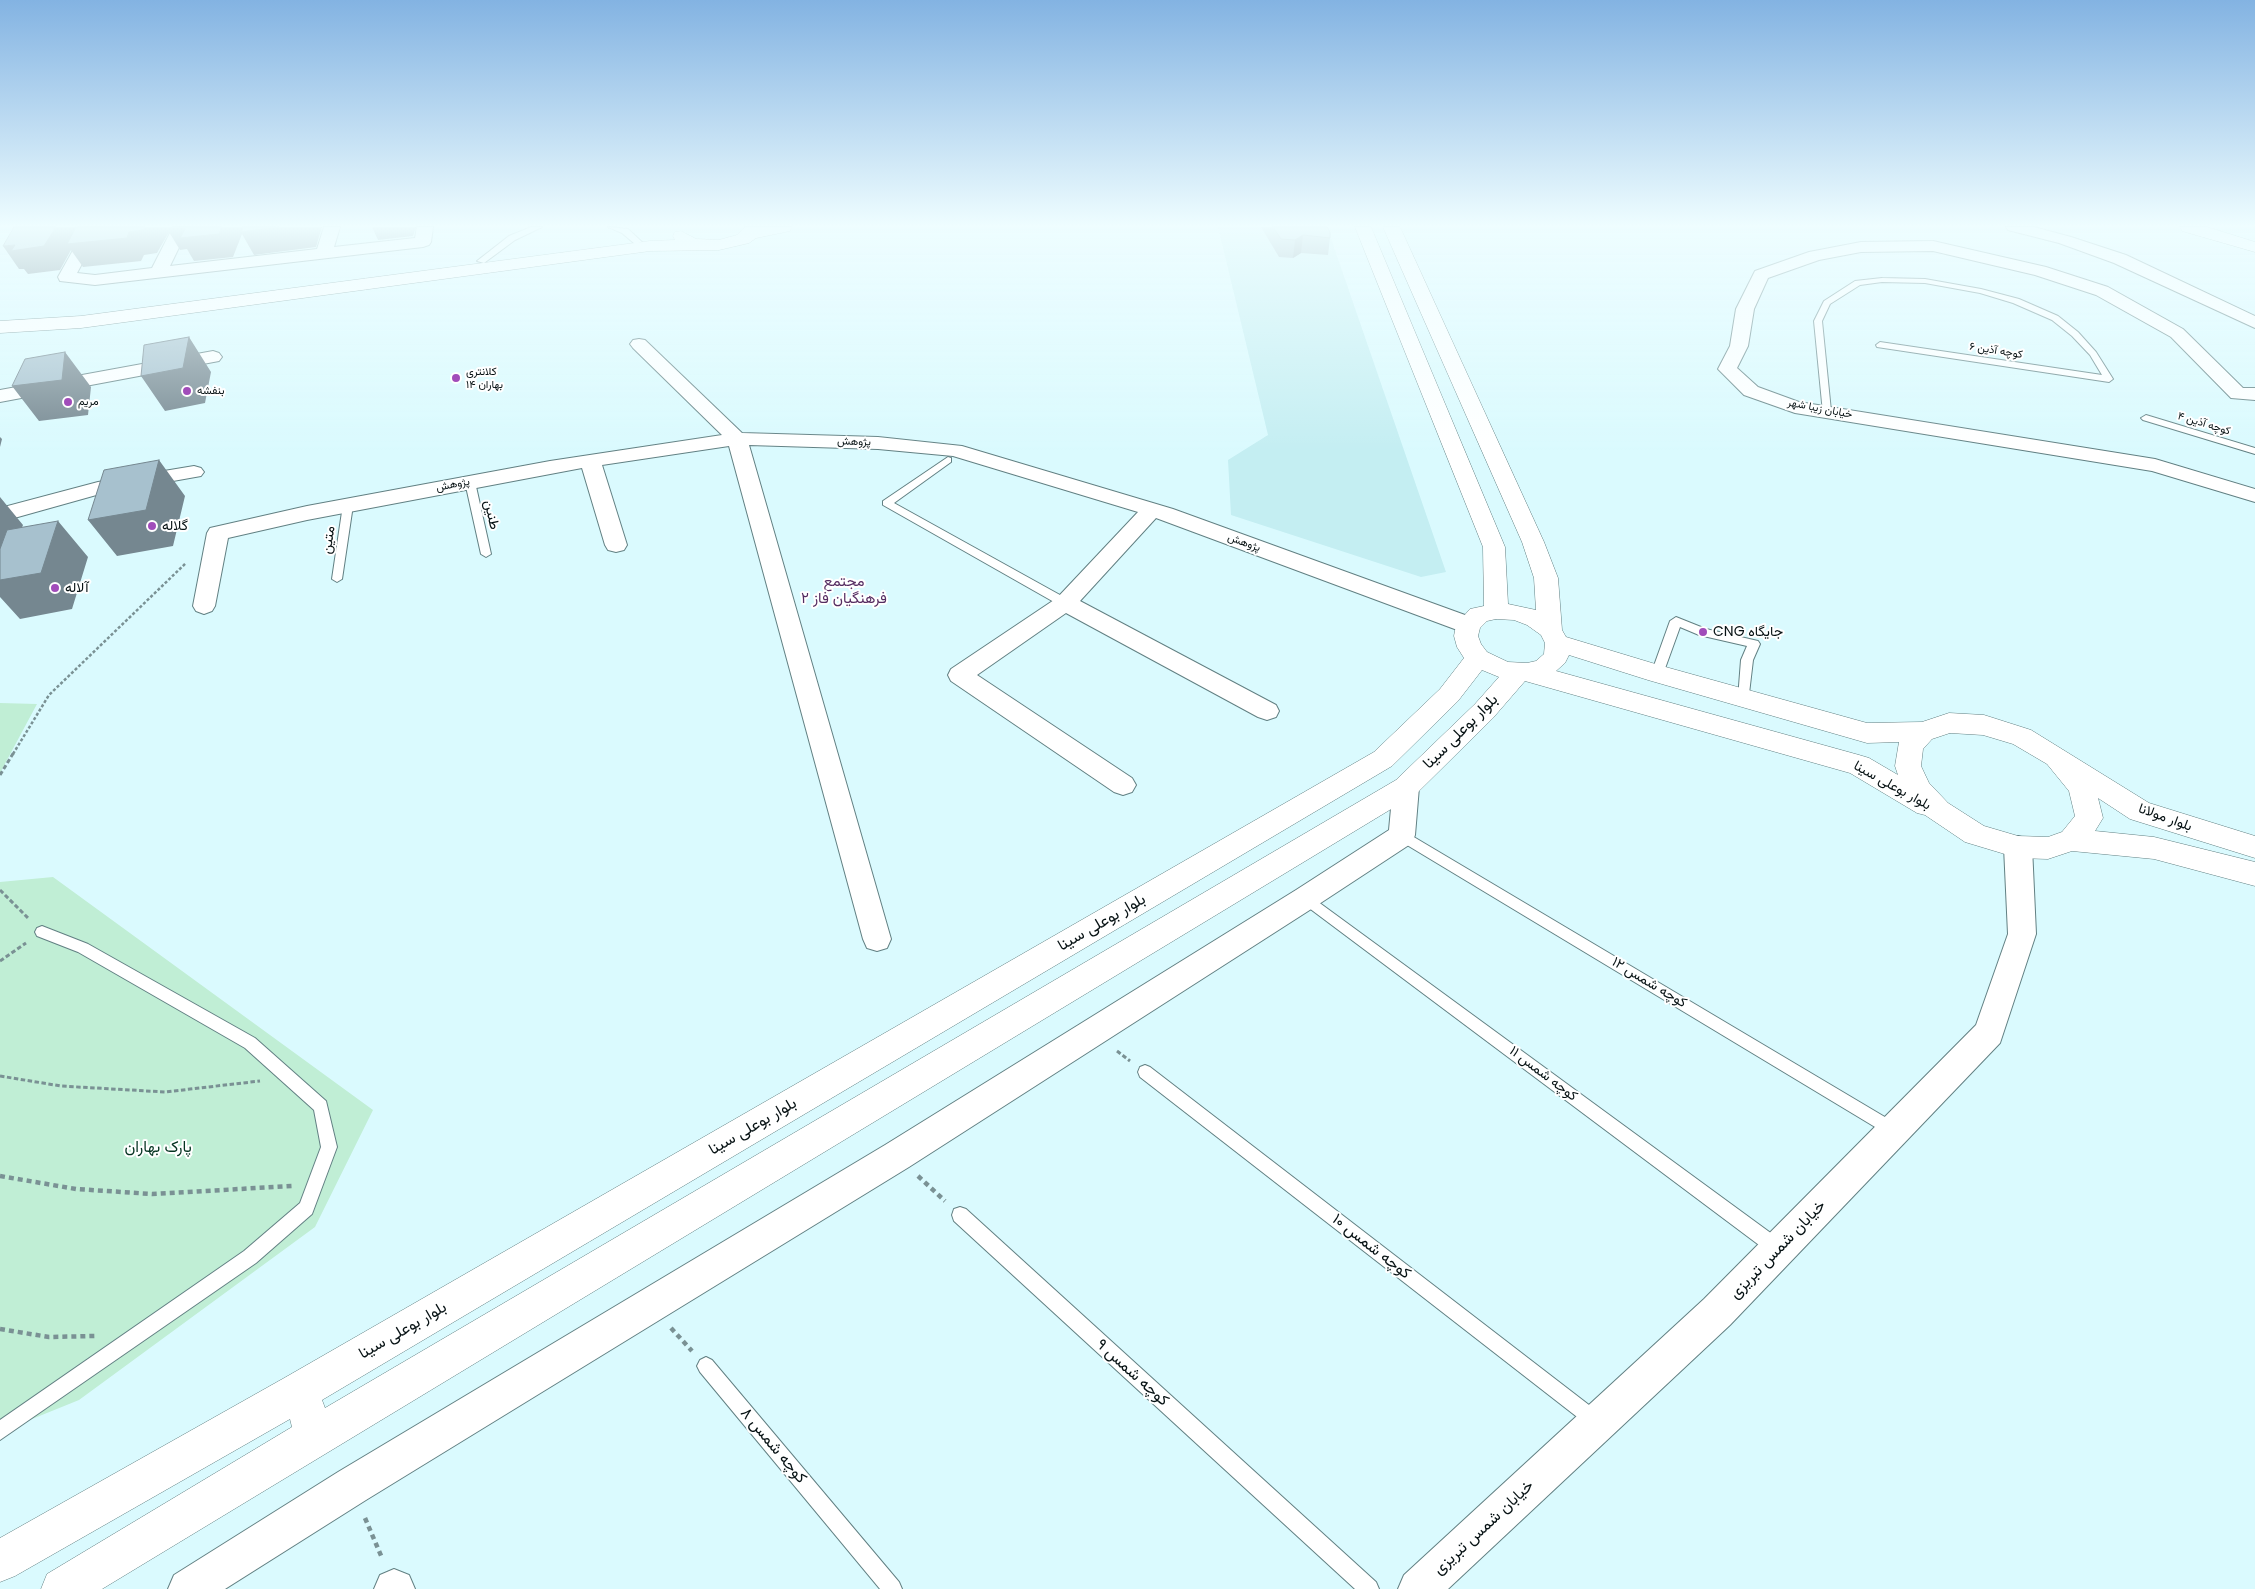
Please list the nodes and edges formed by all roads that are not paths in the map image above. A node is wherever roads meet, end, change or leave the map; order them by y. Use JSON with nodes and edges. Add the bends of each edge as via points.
{"nodes":[{"id":1,"x":184,"y":301,"type":"edge"},
{"id":2,"x":227,"y":301,"type":"edge"},
{"id":3,"x":1393,"y":301,"type":"edge"},
{"id":4,"x":1424,"y":301,"type":"edge"},
{"id":5,"x":1748,"y":301,"type":"edge"},
{"id":6,"x":1830,"y":301,"type":"edge"},
{"id":7,"x":2018,"y":301,"type":"edge"},
{"id":8,"x":2120,"y":301,"type":"edge"},
{"id":9,"x":2209,"y":301,"type":"edge"},
{"id":10,"x":0,"y":318,"type":"edge"},
{"id":11,"x":2255,"y":323,"type":"edge"},
{"id":12,"x":0,"y":327,"type":"edge"},
{"id":13,"x":639,"y":344,"type":"dead end"},
{"id":14,"x":1880,"y":345,"type":"dead end"},
{"id":15,"x":213,"y":357,"type":"dead end"},
{"id":16,"x":2255,"y":394,"type":"edge"},
{"id":17,"x":0,"y":396,"type":"edge"},
{"id":18,"x":1826,"y":411,"type":"junction"},
{"id":19,"x":2146,"y":418,"type":"dead end"},
{"id":20,"x":737,"y":439,"type":"junction"},
{"id":21,"x":2255,"y":451,"type":"edge"},
{"id":22,"x":948,"y":460,"type":"dead end"},
{"id":23,"x":590,"y":461,"type":"junction"},
{"id":24,"x":194,"y":472,"type":"dead end"},
{"id":25,"x":470,"y":482,"type":"junction"},
{"id":26,"x":2255,"y":496,"type":"edge"},
{"id":27,"x":348,"y":505,"type":"junction"},
{"id":28,"x":1152,"y":510,"type":"junction"},
{"id":29,"x":0,"y":515,"type":"edge"},
{"id":30,"x":616,"y":545,"type":"dead end"},
{"id":31,"x":486,"y":554,"type":"dead end"},
{"id":32,"x":338,"y":579,"type":"dead end"},
{"id":33,"x":1065,"y":603,"type":"junction"},
{"id":34,"x":204,"y":606,"type":"dead end"},
{"id":35,"x":1496,"y":611,"type":"junction"},
{"id":36,"x":1468,"y":625,"type":"junction"},
{"id":37,"x":1554,"y":637,"type":"junction"},
{"id":38,"x":1478,"y":658,"type":"junction"},
{"id":39,"x":1523,"y":672,"type":"junction"},
{"id":40,"x":1657,"y":674,"type":"junction"},
{"id":41,"x":1744,"y":699,"type":"junction"},
{"id":42,"x":1267,"y":710,"type":"dead end"},
{"id":43,"x":1923,"y":732,"type":"junction"},
{"id":44,"x":2056,"y":757,"type":"junction"},
{"id":45,"x":1123,"y":785,"type":"dead end"},
{"id":46,"x":1406,"y":787,"type":"junction"},
{"id":47,"x":1938,"y":811,"type":"junction"},
{"id":48,"x":1402,"y":835,"type":"junction"},
{"id":49,"x":2072,"y":840,"type":"junction"},
{"id":50,"x":2018,"y":847,"type":"junction"},
{"id":51,"x":2255,"y":847,"type":"edge"},
{"id":52,"x":2255,"y":874,"type":"edge"},
{"id":53,"x":1306,"y":898,"type":"junction"},
{"id":54,"x":42,"y":932,"type":"road end"},
{"id":55,"x":877,"y":938,"type":"dead end"},
{"id":56,"x":1145,"y":1072,"type":"dead end"},
{"id":57,"x":1895,"y":1131,"type":"junction"},
{"id":58,"x":960,"y":1215,"type":"road end"},
{"id":59,"x":1779,"y":1249,"type":"junction"},
{"id":60,"x":706,"y":1366,"type":"road end"},
{"id":61,"x":300,"y":1391,"type":"junction"},
{"id":62,"x":1598,"y":1422,"type":"junction"},
{"id":63,"x":0,"y":1431,"type":"edge"},
{"id":64,"x":315,"y":1436,"type":"junction"},
{"id":65,"x":0,"y":1561,"type":"edge"},
{"id":66,"x":62,"y":1589,"type":"edge"},
{"id":67,"x":188,"y":1589,"type":"edge"},
{"id":68,"x":892,"y":1589,"type":"edge"},
{"id":69,"x":1369,"y":1589,"type":"edge"},
{"id":70,"x":1418,"y":1589,"type":"edge"}],
"edges":[{"from":1,"to":10,"type":"street"},
{"from":2,"to":12,"type":"street","via":[[81,322]]},
{"from":3,"to":35,"type":"street","via":[[1494,547]]},
{"from":4,"to":37,"type":"street","via":[[1533,542],[1546,578]]},
{"from":5,"to":18,"type":"street","name":"خیابان زیبا شهر","via":[[1739,346],[1727,369],[1751,391],[1795,406]]},
{"from":6,"to":18,"type":"lane","name":"کوچه آذین ۶","via":[[1818,321]]},
{"from":7,"to":14,"type":"lane","name":"کوچه آذین ۶","via":[[2055,318],[2076,334],[2109,379]]},
{"from":8,"to":16,"type":"street","name":"خیابان زیبا شهر","via":[[2177,333],[2238,394]]},
{"from":9,"to":11,"type":"street"},
{"from":13,"to":20,"type":"street"},
{"from":15,"to":17,"type":"street"},
{"from":18,"to":26,"type":"street","name":"خیابان زیبا شهر","via":[[2155,465]]},
{"from":19,"to":21,"type":"lane","name":"کوچه آذین ۴"},
{"from":20,"to":23,"type":"street","name":"پژوهش"},
{"from":20,"to":28,"type":"street","name":"پژوهش","via":[[878,442],[955,450]]},
{"from":20,"to":55,"type":"street"},
{"from":22,"to":33,"type":"lane","via":[[887,503]]},
{"from":23,"to":25,"type":"street","name":"پژوهش"},
{"from":23,"to":30,"type":"street"},
{"from":24,"to":29,"type":"street","via":[[98,488]]},
{"from":25,"to":27,"type":"street","name":"پژوهش"},
{"from":25,"to":31,"type":"lane","name":"طنین"},
{"from":27,"to":32,"type":"lane","name":"متین"},
{"from":27,"to":34,"type":"street","name":"پژوهش","via":[[218,533]]},
{"from":28,"to":33,"type":"street"},
{"from":28,"to":36,"type":"street","name":"پژوهش"},
{"from":33,"to":42,"type":"street"},
{"from":33,"to":45,"type":"street","via":[[960,675]]},
{"from":35,"to":36,"type":"street","via":[[1479,615]]},
{"from":35,"to":37,"type":"street","via":[[1536,619]]},
{"from":36,"to":38,"type":"street","via":[[1469,647]]},
{"from":37,"to":39,"type":"street","via":[[1556,657],[1545,667]]},
{"from":37,"to":40,"type":"street"},
{"from":38,"to":39,"type":"street","via":[[1504,670]]},
{"from":38,"to":61,"type":"street","name":"بلوار بوعلی سینا","via":[[1449,695],[1383,759]]},
{"from":39,"to":46,"type":"street","name":"بلوار بوعلی سینا"},
{"from":39,"to":47,"type":"street","name":"بلوار بوعلی سینا","via":[[1859,765]]},
{"from":40,"to":41,"type":"street"},
{"from":40,"to":41,"type":"lane","via":[[1676,621],[1704,632],[1754,644],[1747,660]]},
{"from":41,"to":43,"type":"street","via":[[1867,733]]},
{"from":43,"to":44,"type":"street","via":[[1949,723],[1984,725],[2022,737]]},
{"from":43,"to":47,"type":"street","via":[[1910,746],[1908,766],[1918,789]]},
{"from":44,"to":49,"type":"street","via":[[2082,788],[2089,818]]},
{"from":44,"to":51,"type":"street","name":"بلوار مولانا","via":[[2140,811]]},
{"from":46,"to":48,"type":"street"},
{"from":46,"to":64,"type":"street","name":"بلوار بوعلی سینا"},
{"from":47,"to":50,"type":"street","via":[[1975,834]]},
{"from":48,"to":53,"type":"street"},
{"from":48,"to":57,"type":"lane","name":"کوچه شمس ۱۲"},
{"from":49,"to":50,"type":"street","via":[[2048,848]]},
{"from":49,"to":52,"type":"street","via":[[2154,848]]},
{"from":50,"to":57,"type":"street","name":"خیابان شمس تبریزی","via":[[2022,934],[1989,1033]]},
{"from":53,"to":59,"type":"lane","name":"کوچه شمس ۱۱"},
{"from":53,"to":67,"type":"street","via":[[896,1156]]},
{"from":54,"to":63,"type":"lane","via":[[83,948],[250,1043],[321,1106],[329,1147],[306,1208],[250,1257]]},
{"from":56,"to":62,"type":"lane","name":"کوچه شمس ۱۰"},
{"from":57,"to":59,"type":"street","name":"خیابان شمس تبریزی"},
{"from":58,"to":69,"type":"lane","name":"کوچه شمس ۹"},
{"from":59,"to":62,"type":"street","name":"خیابان شمس تبریزی","via":[[1717,1312]]},
{"from":60,"to":68,"type":"lane","name":"کوچه شمس ۸"},
{"from":61,"to":64,"type":"street"},
{"from":61,"to":65,"type":"street","name":"بلوار بوعلی سینا"},
{"from":62,"to":70,"type":"street","name":"خیابان شمس تبریزی"},
{"from":64,"to":66,"type":"street","name":"بلوار بوعلی سینا"}]}
